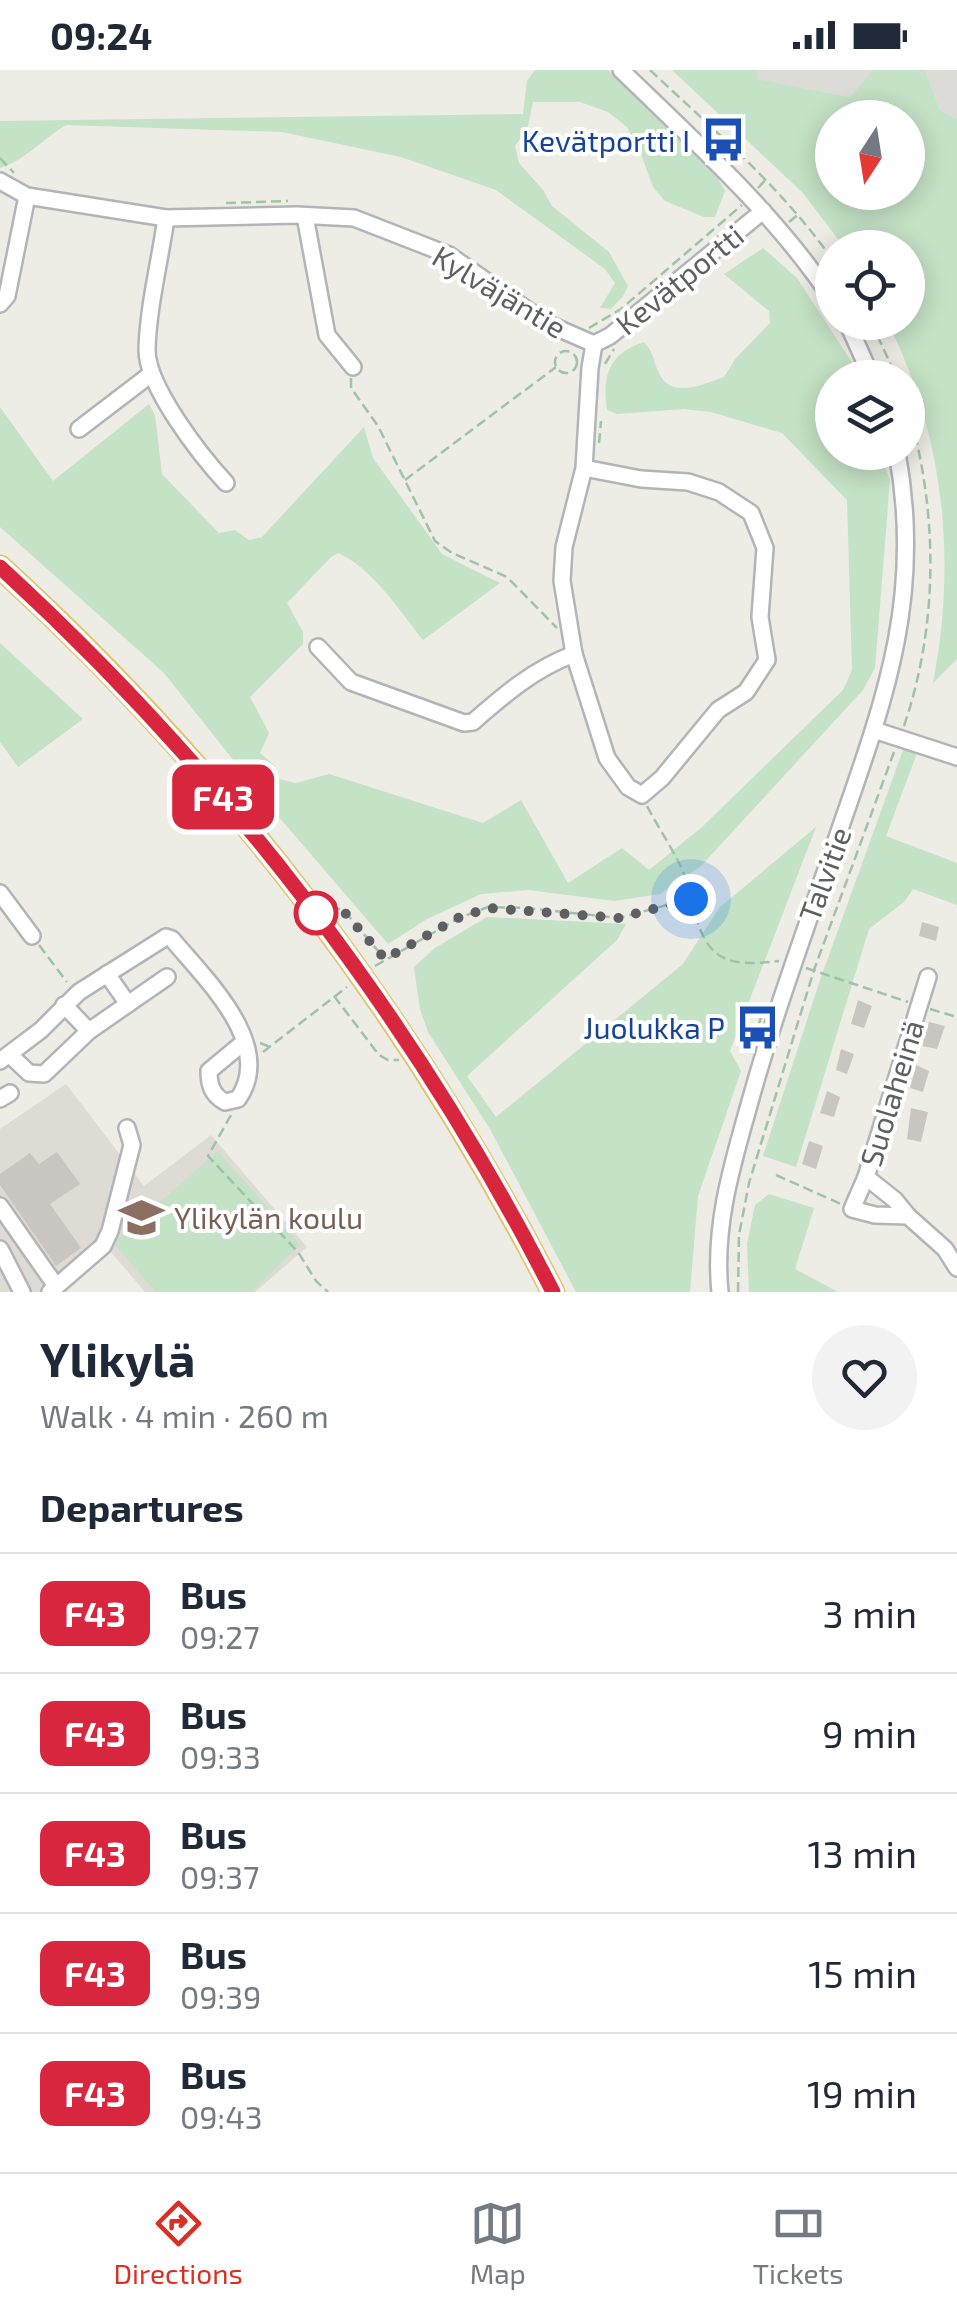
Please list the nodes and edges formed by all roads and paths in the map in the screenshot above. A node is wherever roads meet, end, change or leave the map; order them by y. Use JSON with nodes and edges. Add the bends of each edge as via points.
{"nodes":[{"id":1,"x":621,"y":70,"type":"edge"},
{"id":2,"x":650,"y":70,"type":"edge"},
{"id":3,"x":0,"y":180,"type":"edge"},
{"id":4,"x":27,"y":196,"type":"junction"},
{"id":5,"x":763,"y":211,"type":"junction"},
{"id":6,"x":304,"y":216,"type":"junction"},
{"id":7,"x":166,"y":218,"type":"junction"},
{"id":8,"x":815,"y":236,"type":"edge"},
{"id":9,"x":815,"y":275,"type":"edge"},
{"id":10,"x":0,"y":304,"type":"edge"},
{"id":11,"x":594,"y":344,"type":"junction"},
{"id":12,"x":618,"y":344,"type":"dead end"},
{"id":13,"x":353,"y":367,"type":"joint"},
{"id":14,"x":556,"y":367,"type":"junction"},
{"id":15,"x":602,"y":368,"type":"dead end"},
{"id":16,"x":152,"y":374,"type":"junction"},
{"id":17,"x":600,"y":410,"type":"dead end"},
{"id":18,"x":80,"y":429,"type":"dead end"},
{"id":19,"x":590,"y":470,"type":"junction"},
{"id":20,"x":899,"y":470,"type":"edge"},
{"id":21,"x":405,"y":480,"type":"junction"},
{"id":22,"x":226,"y":483,"type":"dead end"},
{"id":23,"x":0,"y":567,"type":"edge"},
{"id":24,"x":568,"y":627,"type":"junction"},
{"id":25,"x":318,"y":648,"type":"dead end"},
{"id":26,"x":574,"y":654,"type":"junction"},
{"id":27,"x":874,"y":730,"type":"junction"},
{"id":28,"x":957,"y":757,"type":"edge"},
{"id":29,"x":642,"y":795,"type":"junction"},
{"id":30,"x":0,"y":893,"type":"edge"},
{"id":31,"x":691,"y":899,"type":"junction"},
{"id":32,"x":325,"y":907,"type":"dead end"},
{"id":33,"x":32,"y":936,"type":"joint"},
{"id":34,"x":385,"y":959,"type":"junction"},
{"id":35,"x":792,"y":964,"type":"junction"},
{"id":36,"x":370,"y":969,"type":"dead end"},
{"id":37,"x":108,"y":974,"type":"junction"},
{"id":38,"x":167,"y":977,"type":"dead end"},
{"id":39,"x":928,"y":977,"type":"dead end"},
{"id":40,"x":354,"y":981,"type":"dead end"},
{"id":41,"x":80,"y":992,"type":"junction"},
{"id":42,"x":334,"y":996,"type":"junction"},
{"id":43,"x":64,"y":1004,"type":"junction"},
{"id":44,"x":128,"y":1004,"type":"junction"},
{"id":45,"x":918,"y":1006,"type":"junction"},
{"id":46,"x":957,"y":1017,"type":"edge"},
{"id":47,"x":89,"y":1031,"type":"junction"},
{"id":48,"x":244,"y":1041,"type":"junction"},
{"id":49,"x":270,"y":1047,"type":"junction"},
{"id":50,"x":5,"y":1058,"type":"edge"},
{"id":51,"x":401,"y":1060,"type":"dead end"},
{"id":52,"x":250,"y":1062,"type":"junction"},
{"id":53,"x":238,"y":1099,"type":"junction"},
{"id":54,"x":128,"y":1128,"type":"dead end"},
{"id":55,"x":776,"y":1175,"type":"dead end"},
{"id":56,"x":866,"y":1177,"type":"junction"},
{"id":57,"x":750,"y":1183,"type":"dead end"},
{"id":58,"x":0,"y":1206,"type":"edge"},
{"id":59,"x":852,"y":1209,"type":"junction"},
{"id":60,"x":908,"y":1216,"type":"junction"},
{"id":61,"x":0,"y":1249,"type":"edge"},
{"id":62,"x":957,"y":1268,"type":"edge"},
{"id":63,"x":53,"y":1289,"type":"edge"},
{"id":64,"x":22,"y":1292,"type":"edge"},
{"id":65,"x":328,"y":1292,"type":"edge"},
{"id":66,"x":553,"y":1292,"type":"edge"},
{"id":67,"x":720,"y":1292,"type":"edge"},
{"id":68,"x":738,"y":1292,"type":"edge"}],
"edges":[{"from":1,"to":5,"type":"street"},
{"from":2,"to":8,"type":"path","via":[[767,178]]},
{"from":3,"to":4,"type":"street","name":"Kylväjäntie"},
{"from":4,"to":7,"type":"street","name":"Kylväjäntie"},
{"from":4,"to":10,"type":"street"},
{"from":5,"to":9,"type":"street"},
{"from":5,"to":11,"type":"street","name":"Kevätportti"},
{"from":6,"to":7,"type":"street","name":"Kylväjäntie"},
{"from":6,"to":11,"type":"street","name":"Kylväjäntie","via":[[354,218],[449,255],[546,324]]},
{"from":6,"to":13,"type":"street","via":[[326,335]]},
{"from":7,"to":16,"type":"street","via":[[147,352]]},
{"from":11,"to":19,"type":"street","name":"Kylväjäntie"},
{"from":12,"to":15,"type":"path"},
{"from":13,"to":21,"type":"path","via":[[350,388]]},
{"from":14,"to":14,"type":"path","via":[[569,372],[576,358],[562,352]]},
{"from":14,"to":21,"type":"path"},
{"from":16,"to":18,"type":"street"},
{"from":16,"to":22,"type":"street","via":[[198,453]]},
{"from":17,"to":19,"type":"path"},
{"from":19,"to":24,"type":"street","name":"Kylväjäntie","via":[[564,547]]},
{"from":19,"to":29,"type":"street","via":[[719,492],[751,513],[765,548],[760,617],[767,660],[746,692],[718,710]]},
{"from":20,"to":27,"type":"street","name":"Talvitie","via":[[905,592]]},
{"from":21,"to":24,"type":"path","via":[[434,541],[507,577],[559,630]]},
{"from":23,"to":66,"type":"main road","via":[[164,730],[308,901],[432,1081]]},
{"from":24,"to":26,"type":"street","name":"Kylväjäntie"},
{"from":25,"to":26,"type":"street","via":[[351,682],[464,722]]},
{"from":26,"to":29,"type":"street","name":"Kylväjäntie","via":[[607,758]]},
{"from":27,"to":28,"type":"street"},
{"from":27,"to":35,"type":"street","name":"Talvitie"},
{"from":29,"to":31,"type":"path"},
{"from":30,"to":33,"type":"street"},
{"from":31,"to":34,"type":"path","via":[[619,918],[488,908]]},
{"from":31,"to":35,"type":"path","via":[[700,934],[729,963]]},
{"from":32,"to":34,"type":"path","via":[[346,912]]},
{"from":33,"to":41,"type":"path"},
{"from":34,"to":36,"type":"path"},
{"from":35,"to":45,"type":"path"},
{"from":35,"to":67,"type":"street","name":"Talvitie","via":[[728,1181]]},
{"from":37,"to":41,"type":"street"},
{"from":37,"to":44,"type":"street"},
{"from":37,"to":48,"type":"street","via":[[166,936],[220,997]]},
{"from":38,"to":44,"type":"street"},
{"from":39,"to":45,"type":"street","name":"Suolaheinä"},
{"from":40,"to":42,"type":"path"},
{"from":41,"to":43,"type":"street"},
{"from":42,"to":49,"type":"path"},
{"from":42,"to":51,"type":"path","via":[[379,1055]]},
{"from":43,"to":47,"type":"street"},
{"from":43,"to":50,"type":"street"},
{"from":44,"to":47,"type":"street"},
{"from":45,"to":46,"type":"path"},
{"from":45,"to":56,"type":"street","name":"Suolaheinä"},
{"from":47,"to":50,"type":"street","via":[[44,1074],[28,1074]]},
{"from":48,"to":49,"type":"path"},
{"from":48,"to":52,"type":"street"},
{"from":48,"to":53,"type":"street","via":[[210,1071],[216,1097]]},
{"from":49,"to":52,"type":"path"},
{"from":52,"to":53,"type":"street"},
{"from":53,"to":65,"type":"path","via":[[208,1156]]},
{"from":54,"to":63,"type":"street","via":[[132,1145],[103,1246]]},
{"from":55,"to":59,"type":"path"},
{"from":56,"to":59,"type":"street","name":"Suolaheinä"},
{"from":56,"to":60,"type":"street"},
{"from":57,"to":68,"type":"path","via":[[739,1234]]},
{"from":58,"to":63,"type":"street"},
{"from":59,"to":60,"type":"street"},
{"from":60,"to":62,"type":"street","via":[[946,1248]]},
{"from":61,"to":64,"type":"street"}]}
